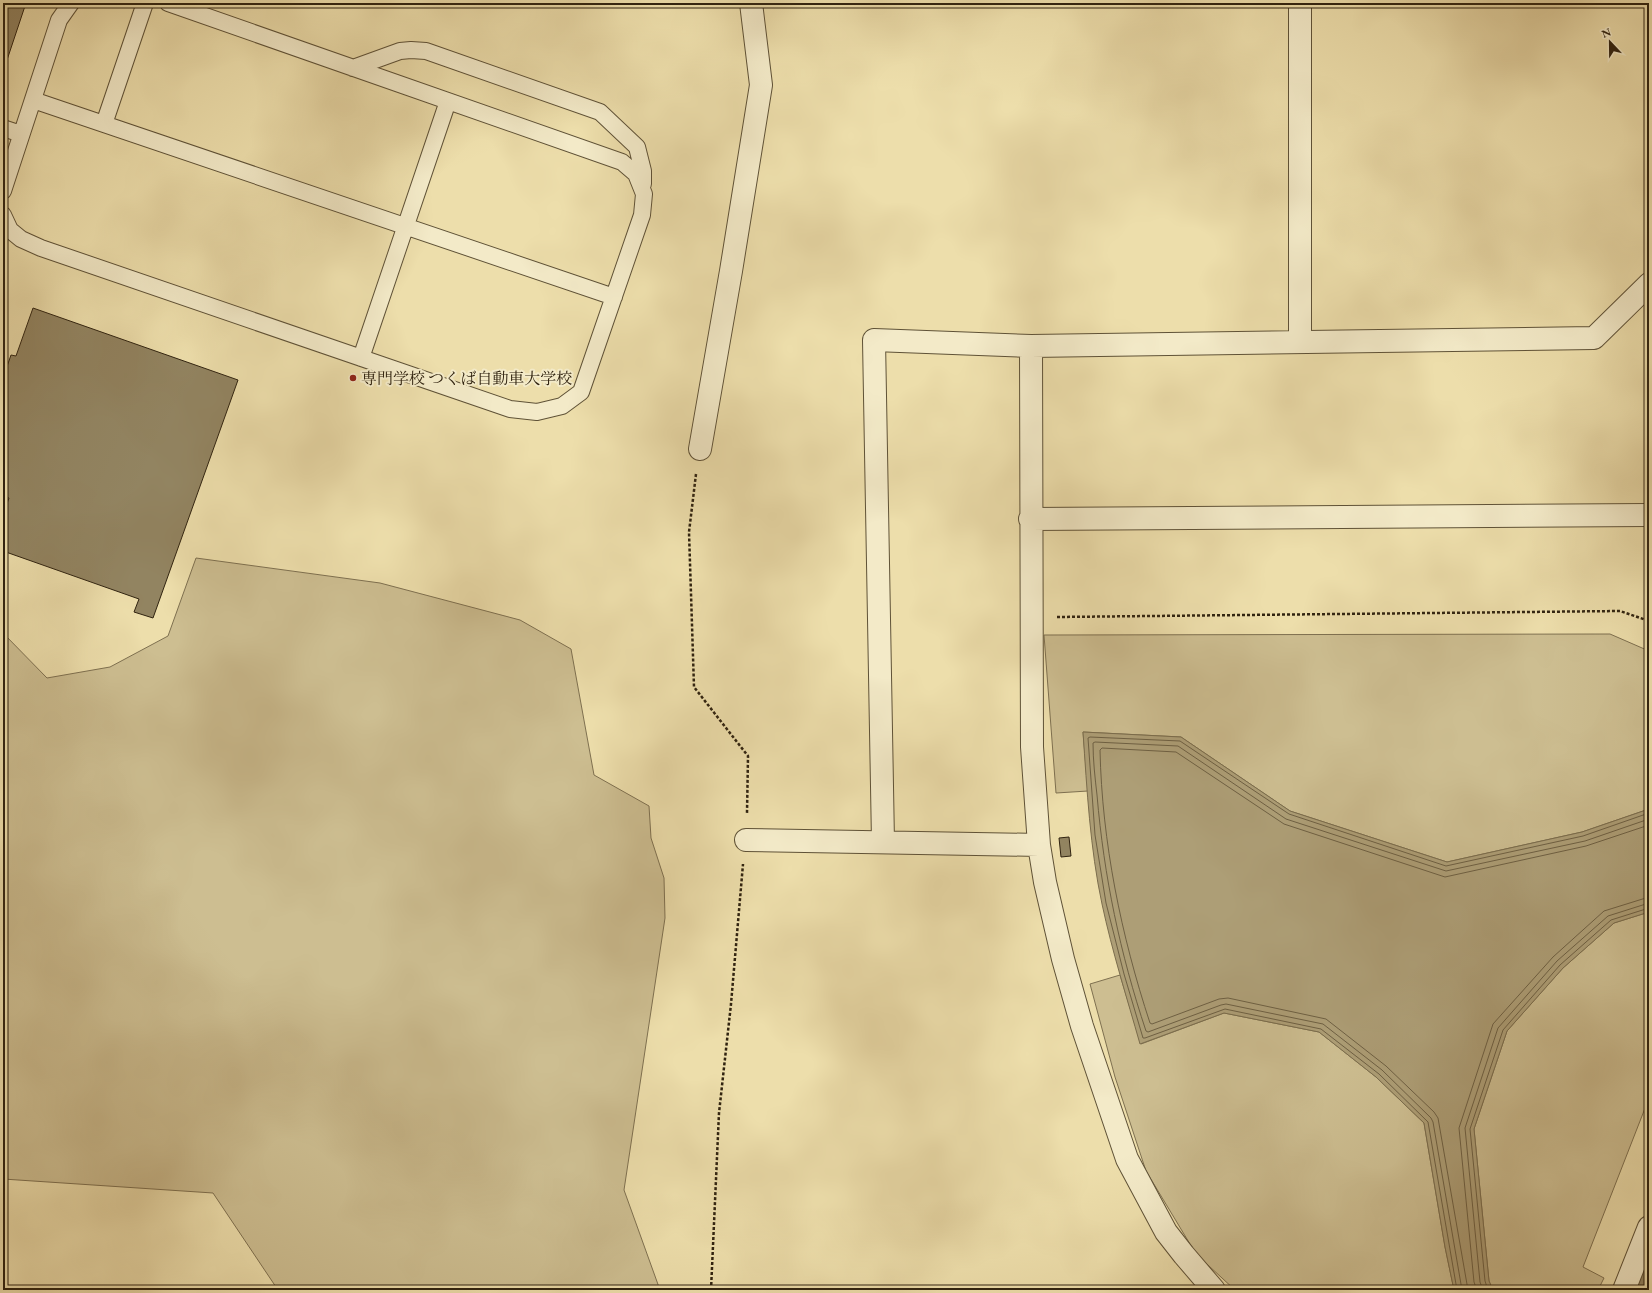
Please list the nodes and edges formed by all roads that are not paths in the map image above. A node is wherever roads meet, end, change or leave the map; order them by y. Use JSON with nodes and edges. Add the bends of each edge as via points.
{"nodes":[{"id":1,"x":71,"y":3,"type":"edge"},
{"id":2,"x":145,"y":3,"type":"edge"},
{"id":3,"x":168,"y":3,"type":"edge"},
{"id":4,"x":751,"y":3,"type":"edge"},
{"id":5,"x":1300,"y":3,"type":"edge"},
{"id":6,"x":353,"y":68,"type":"junction"},
{"id":7,"x":33,"y":100,"type":"junction"},
{"id":8,"x":448,"y":101,"type":"junction"},
{"id":9,"x":104,"y":124,"type":"junction"},
{"id":10,"x":3,"y":128,"type":"edge"},
{"id":11,"x":21,"y":134,"type":"junction"},
{"id":12,"x":3,"y":191,"type":"edge"},
{"id":13,"x":644,"y":194,"type":"junction"},
{"id":14,"x":3,"y":215,"type":"edge"},
{"id":15,"x":405,"y":226,"type":"junction"},
{"id":16,"x":1649,"y":284,"type":"edge"},
{"id":17,"x":614,"y":297,"type":"junction"},
{"id":18,"x":1300,"y":342,"type":"junction"},
{"id":19,"x":1031,"y":346,"type":"junction"},
{"id":20,"x":361,"y":358,"type":"junction"},
{"id":21,"x":700,"y":449,"type":"road end"},
{"id":22,"x":1649,"y":515,"type":"edge"},
{"id":23,"x":1030,"y":519,"type":"junction"},
{"id":24,"x":746,"y":840,"type":"road end"},
{"id":25,"x":883,"y":842,"type":"junction"},
{"id":26,"x":1039,"y":845,"type":"junction"},
{"id":27,"x":1649,"y":1227,"type":"edge"},
{"id":28,"x":1214,"y":1290,"type":"edge"},
{"id":29,"x":1624,"y":1290,"type":"edge"}],
"edges":[{"from":1,"to":7,"type":"lane","via":[[59,20]]},
{"from":2,"to":9,"type":"lane"},
{"from":3,"to":6,"type":"lane"},
{"from":4,"to":21,"type":"street","via":[[761,85],[732,271]]},
{"from":5,"to":18,"type":"street"},
{"from":6,"to":8,"type":"lane"},
{"from":6,"to":13,"type":"lane","via":[[400,51],[426,52],[600,112],[637,147],[643,172]]},
{"from":7,"to":9,"type":"lane"},
{"from":7,"to":11,"type":"lane"},
{"from":8,"to":13,"type":"lane","via":[[622,162],[636,174]]},
{"from":8,"to":15,"type":"lane"},
{"from":9,"to":15,"type":"lane"},
{"from":10,"to":11,"type":"lane"},
{"from":11,"to":12,"type":"lane"},
{"from":13,"to":17,"type":"lane","via":[[642,215]]},
{"from":14,"to":20,"type":"lane","via":[[10,230],[21,239],[42,248]]},
{"from":15,"to":17,"type":"lane"},
{"from":15,"to":20,"type":"lane"},
{"from":16,"to":18,"type":"street","via":[[1594,338]]},
{"from":17,"to":20,"type":"lane","via":[[580,392],[562,406],[537,412],[510,409]]},
{"from":18,"to":19,"type":"street"},
{"from":19,"to":23,"type":"street"},
{"from":19,"to":25,"type":"street","via":[[874,340]]},
{"from":22,"to":23,"type":"street"},
{"from":23,"to":26,"type":"street","via":[[1032,747]]},
{"from":24,"to":25,"type":"street"},
{"from":25,"to":26,"type":"street"},
{"from":26,"to":28,"type":"street","via":[[1063,959],[1082,1026],[1127,1159],[1166,1232]]},
{"from":27,"to":29,"type":"street"}]}
